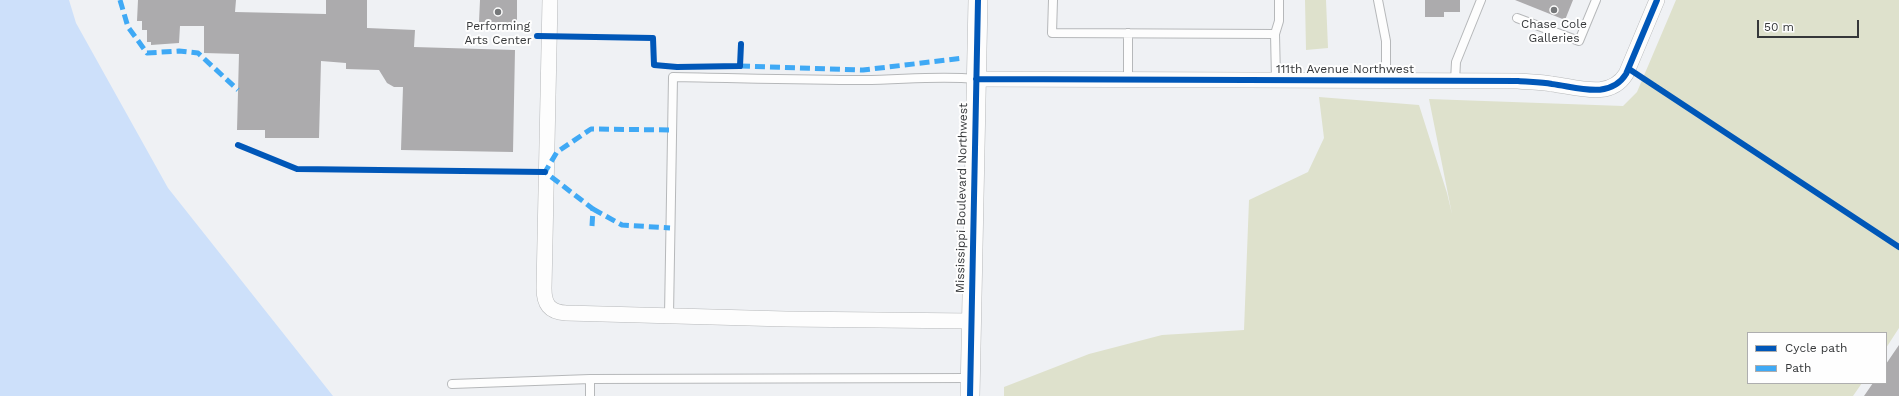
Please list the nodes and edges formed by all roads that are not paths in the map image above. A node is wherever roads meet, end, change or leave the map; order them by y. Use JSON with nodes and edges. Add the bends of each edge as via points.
{"nodes":[{"id":1,"x":550,"y":0,"type":"edge"},
{"id":2,"x":978,"y":0,"type":"edge"},
{"id":3,"x":1053,"y":0,"type":"edge"},
{"id":4,"x":1279,"y":0,"type":"edge"},
{"id":5,"x":1378,"y":0,"type":"edge"},
{"id":6,"x":1481,"y":0,"type":"edge"},
{"id":7,"x":1596,"y":0,"type":"edge"},
{"id":8,"x":1656,"y":0,"type":"edge"},
{"id":9,"x":1518,"y":18,"type":"dead end"},
{"id":10,"x":1128,"y":33,"type":"junction"},
{"id":11,"x":1275,"y":34,"type":"junction"},
{"id":12,"x":976,"y":79,"type":"junction"},
{"id":13,"x":1128,"y":79,"type":"junction"},
{"id":14,"x":1276,"y":80,"type":"junction"},
{"id":15,"x":1386,"y":81,"type":"junction"},
{"id":16,"x":1454,"y":81,"type":"junction"},
{"id":17,"x":669,"y":315,"type":"junction"},
{"id":18,"x":971,"y":320,"type":"junction"},
{"id":19,"x":590,"y":379,"type":"junction"},
{"id":20,"x":452,"y":384,"type":"dead end"},
{"id":21,"x":970,"y":387,"type":"edge"},
{"id":22,"x":590,"y":396,"type":"edge"}],
"edges":[{"from":1,"to":17,"type":"street","via":[[544,270],[546,305],[559,312]]},
{"from":2,"to":12,"type":"street","name":"Mississippi Boulevard Northwest"},
{"from":3,"to":10,"type":"lane","via":[[1052,33]]},
{"from":4,"to":11,"type":"lane","via":[[1279,20]]},
{"from":5,"to":15,"type":"lane","via":[[1386,42]]},
{"from":6,"to":16,"type":"lane","via":[[1456,62]]},
{"from":7,"to":9,"type":"lane","via":[[1579,41]]},
{"from":8,"to":16,"type":"street","name":"111th Avenue Northwest","via":[[1622,82],[1608,89],[1589,90],[1518,81]]},
{"from":10,"to":11,"type":"lane"},
{"from":10,"to":13,"type":"lane"},
{"from":11,"to":14,"type":"lane"},
{"from":12,"to":13,"type":"street","name":"111th Avenue Northwest"},
{"from":12,"to":17,"type":"lane","via":[[954,76],[905,80],[673,76]]},
{"from":12,"to":18,"type":"street","name":"Mississippi Boulevard Northwest"},
{"from":13,"to":14,"type":"street","name":"111th Avenue Northwest"},
{"from":14,"to":15,"type":"street","name":"111th Avenue Northwest"},
{"from":15,"to":16,"type":"street","name":"111th Avenue Northwest"},
{"from":17,"to":18,"type":"street","via":[[786,319]]},
{"from":18,"to":21,"type":"street","name":"Mississippi Boulevard Northwest"},
{"from":19,"to":20,"type":"lane"},
{"from":19,"to":21,"type":"lane"},
{"from":19,"to":22,"type":"lane"}]}
